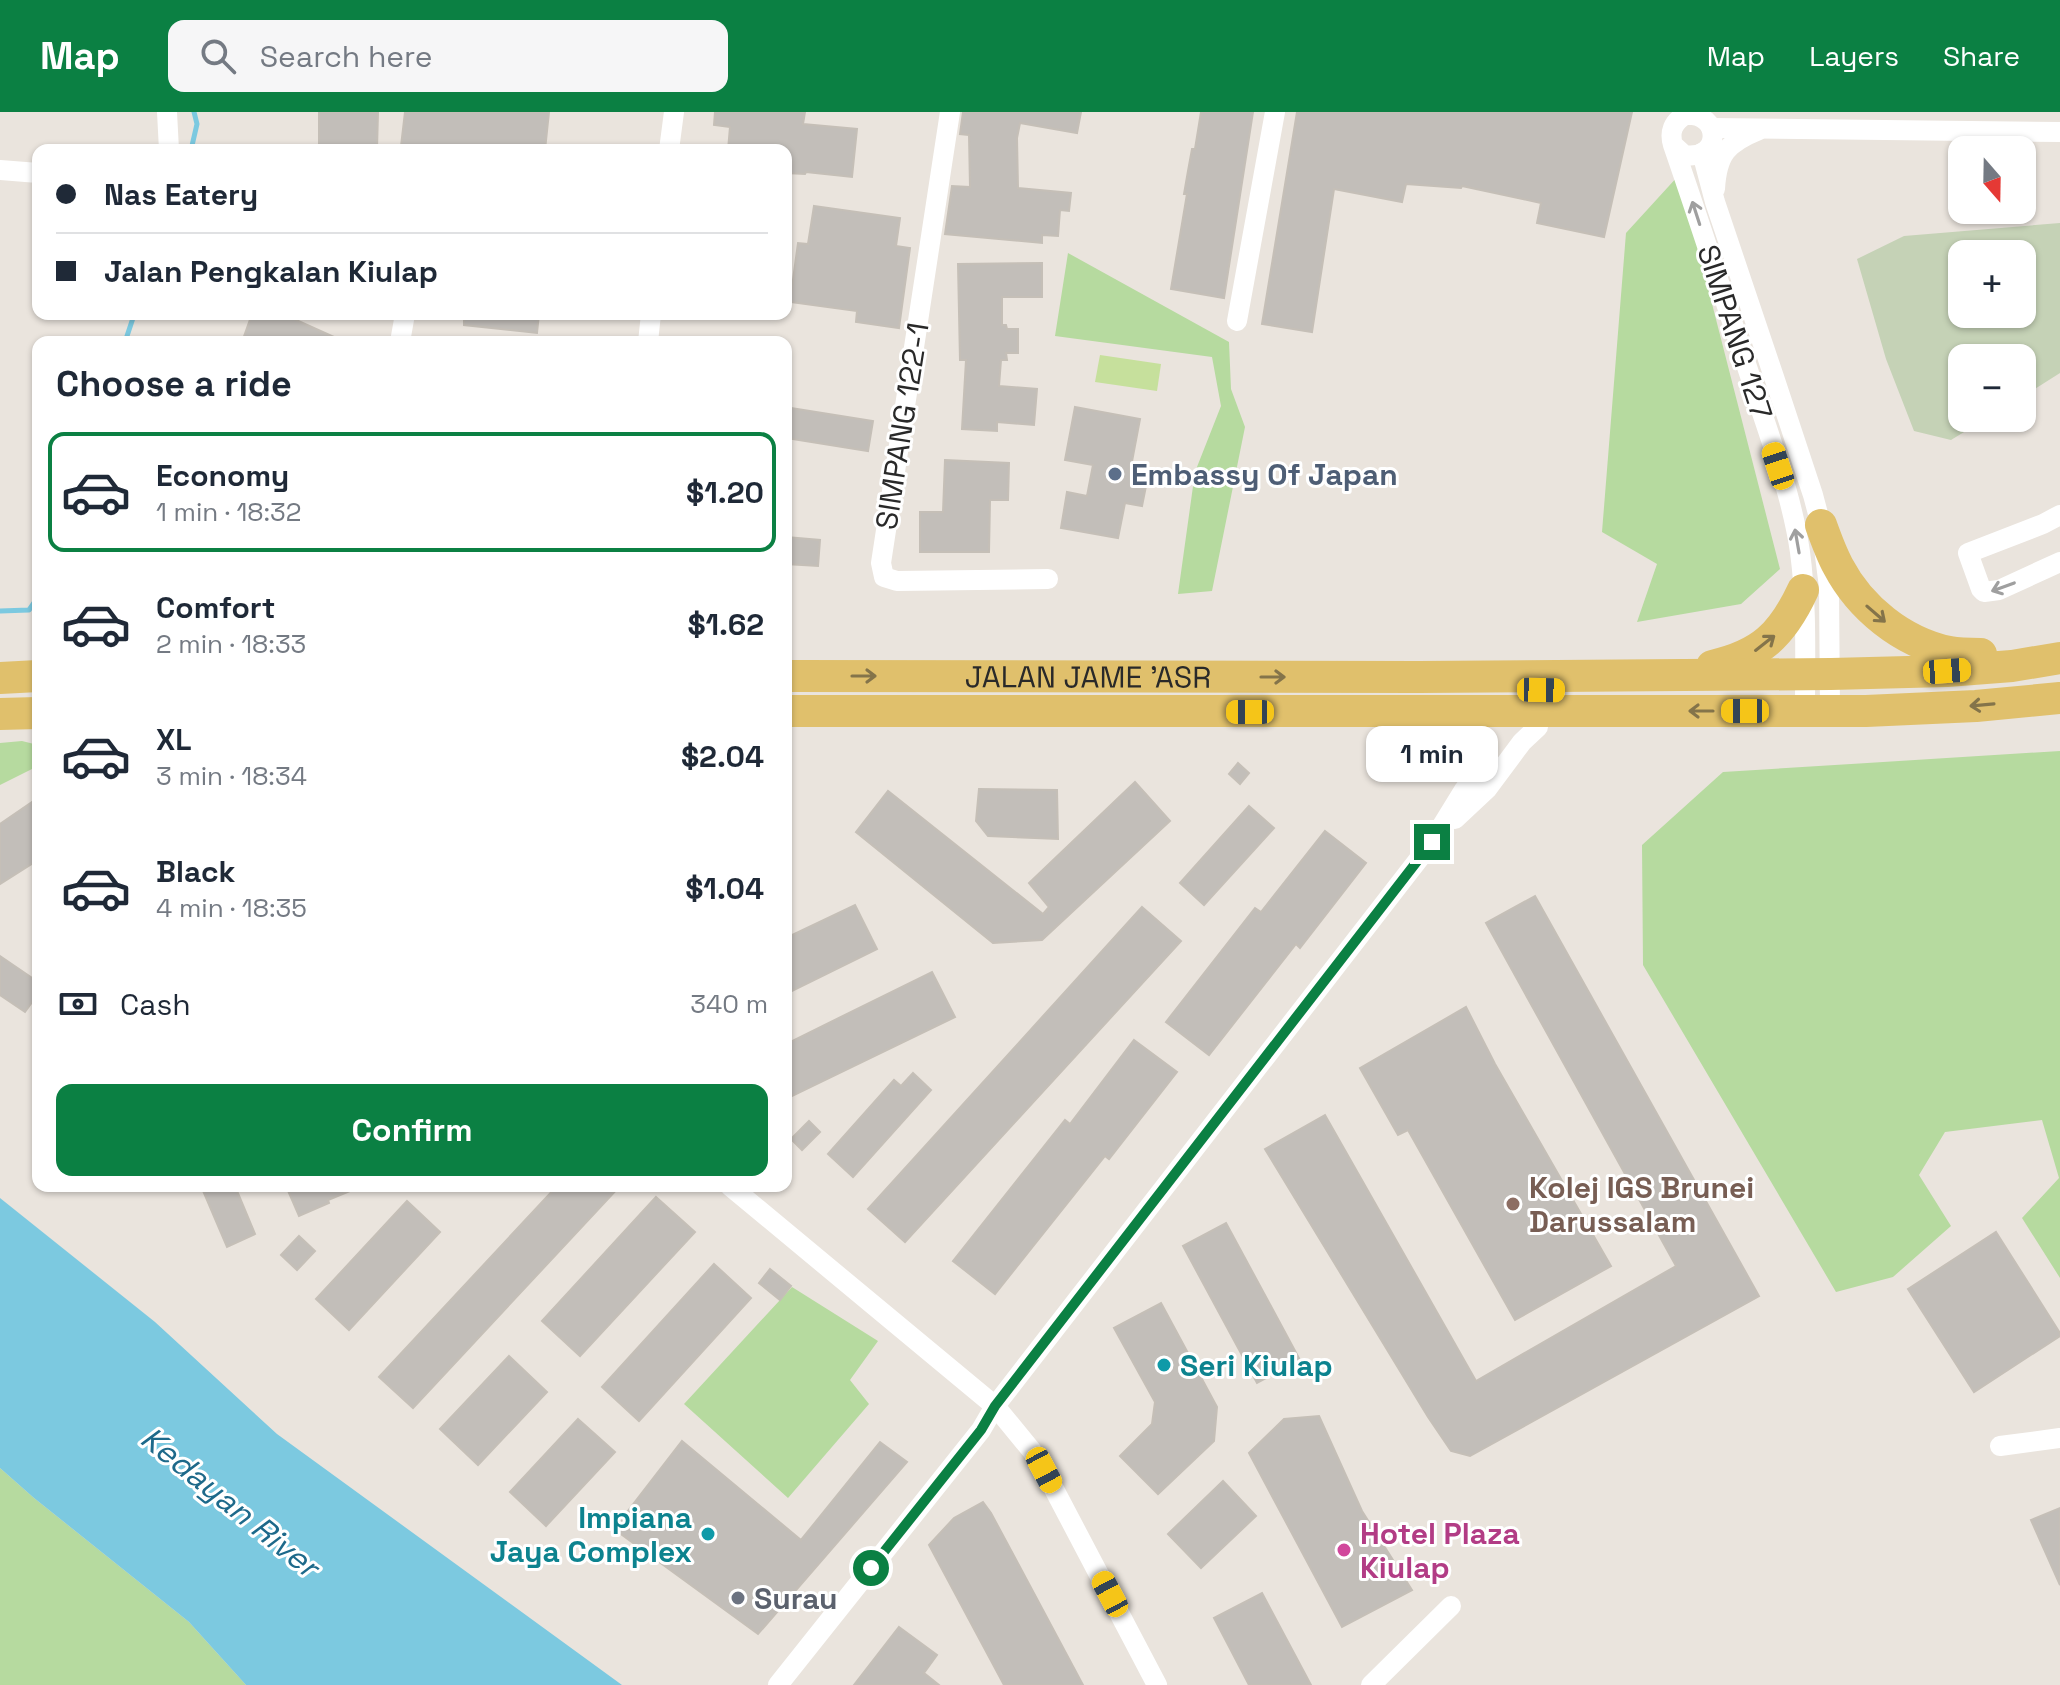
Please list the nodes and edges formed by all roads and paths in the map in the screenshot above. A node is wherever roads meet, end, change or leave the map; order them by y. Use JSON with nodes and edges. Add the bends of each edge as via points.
{"nodes":[{"id":1,"x":167,"y":112,"type":"edge"},
{"id":2,"x":674,"y":112,"type":"edge"},
{"id":3,"x":950,"y":112,"type":"edge"},
{"id":4,"x":1275,"y":112,"type":"edge"},
{"id":5,"x":1692,"y":113,"type":"edge"},
{"id":6,"x":1673,"y":127,"type":"edge"},
{"id":7,"x":1712,"y":128,"type":"junction"},
{"id":8,"x":1762,"y":128,"type":"junction"},
{"id":9,"x":2060,"y":132,"type":"edge"},
{"id":10,"x":169,"y":144,"type":"edge"},
{"id":11,"x":670,"y":144,"type":"edge"},
{"id":12,"x":1702,"y":153,"type":"junction"},
{"id":13,"x":0,"y":170,"type":"edge"},
{"id":14,"x":32,"y":173,"type":"edge"},
{"id":15,"x":1715,"y":202,"type":"junction"},
{"id":16,"x":1237,"y":321,"type":"dead end"},
{"id":17,"x":2060,"y":515,"type":"edge"},
{"id":18,"x":1821,"y":525,"type":"junction"},
{"id":19,"x":2060,"y":562,"type":"edge"},
{"id":20,"x":1048,"y":579,"type":"dead end"},
{"id":21,"x":1803,"y":590,"type":"junction"},
{"id":22,"x":2060,"y":651,"type":"edge"},
{"id":23,"x":2060,"y":658,"type":"edge"},
{"id":24,"x":1818,"y":674,"type":"junction"},
{"id":25,"x":32,"y":676,"type":"edge"},
{"id":26,"x":792,"y":676,"type":"edge"},
{"id":27,"x":1487,"y":676,"type":"junction"},
{"id":28,"x":1666,"y":676,"type":"junction"},
{"id":29,"x":0,"y":678,"type":"edge"},
{"id":30,"x":2060,"y":698,"type":"edge"},
{"id":31,"x":1653,"y":710,"type":"junction"},
{"id":32,"x":1818,"y":711,"type":"junction"},
{"id":33,"x":799,"y":712,"type":"edge"},
{"id":34,"x":32,"y":713,"type":"edge"},
{"id":35,"x":0,"y":714,"type":"edge"},
{"id":36,"x":1538,"y":727,"type":"junction"},
{"id":37,"x":1442,"y":731,"type":"junction"},
{"id":38,"x":1432,"y":842,"type":"junction"},
{"id":39,"x":737,"y":1192,"type":"edge"},
{"id":40,"x":995,"y":1406,"type":"junction"},
{"id":41,"x":2060,"y":1438,"type":"edge"},
{"id":42,"x":2000,"y":1446,"type":"dead end"},
{"id":43,"x":1451,"y":1606,"type":"dead end"},
{"id":44,"x":778,"y":1685,"type":"edge"},
{"id":45,"x":1157,"y":1685,"type":"edge"},
{"id":46,"x":1371,"y":1685,"type":"edge"}],
"edges":[{"from":1,"to":10,"type":"street"},
{"from":2,"to":11,"type":"street"},
{"from":3,"to":20,"type":"street","name":"SIMPANG 122-1","via":[[881,563],[884,577],[897,581]]},
{"from":4,"to":16,"type":"street"},
{"from":5,"to":6,"type":"street"},
{"from":5,"to":7,"type":"street"},
{"from":6,"to":12,"type":"street","via":[[1684,155]]},
{"from":21,"to":6,"type":"street","name":"SIMPANG 127","one_way":true,"via":[[1787,493]]},
{"from":7,"to":8,"type":"street"},
{"from":7,"to":12,"type":"street","via":[[1713,140]]},
{"from":8,"to":9,"type":"street"},
{"from":8,"to":15,"type":"street","via":[[1739,138],[1721,158]]},
{"from":12,"to":15,"type":"street","name":"SIMPANG 127"},
{"from":13,"to":14,"type":"street"},
{"from":15,"to":18,"type":"street","name":"SIMPANG 127"},
{"from":19,"to":17,"type":"street","one_way":true,"via":[[1984,592],[1968,553]]},
{"from":18,"to":22,"type":"main road","one_way":true,"via":[[1847,581],[1866,605],[1908,636],[1953,653]]},
{"from":18,"to":24,"type":"street","name":"SIMPANG 127","via":[[1829,587]]},
{"from":21,"to":24,"type":"street","name":"SIMPANG 127"},
{"from":28,"to":21,"type":"main road","one_way":true,"via":[[1734,661],[1760,649],[1778,633]]},
{"from":23,"to":24,"type":"main road","name":"JALAN JAME 'ASR","via":[[1947,671]]},
{"from":24,"to":28,"type":"main road","name":"JALAN JAME 'ASR"},
{"from":24,"to":32,"type":"street","name":"SIMPANG 127"},
{"from":25,"to":29,"type":"main road"},
{"from":26,"to":27,"type":"main road","name":"JALAN JAME 'ASR","one_way":true},
{"from":27,"to":28,"type":"main road","name":"JALAN JAME 'ASR"},
{"from":27,"to":31,"type":"main road","via":[[1541,690],[1622,691],[1647,701]]},
{"from":30,"to":32,"type":"main road","name":"JALAN JAME 'ASR","one_way":true},
{"from":32,"to":31,"type":"main road","name":"JALAN JAME 'ASR","one_way":true},
{"from":31,"to":33,"type":"main road","name":"JALAN JAME 'ASR"},
{"from":31,"to":36,"type":"main road","via":[[1615,725]]},
{"from":33,"to":37,"type":"main road","via":[[1044,731]]},
{"from":34,"to":35,"type":"main road"},
{"from":36,"to":37,"type":"main road"},
{"from":36,"to":38,"type":"street","via":[[1487,789]]},
{"from":37,"to":38,"type":"street","via":[[1477,740],[1486,747],[1486,756]]},
{"from":38,"to":40,"type":"street"},
{"from":39,"to":40,"type":"street"},
{"from":40,"to":44,"type":"street"},
{"from":40,"to":45,"type":"street","via":[[1044,1470]]},
{"from":41,"to":42,"type":"street"},
{"from":43,"to":46,"type":"street"}]}
